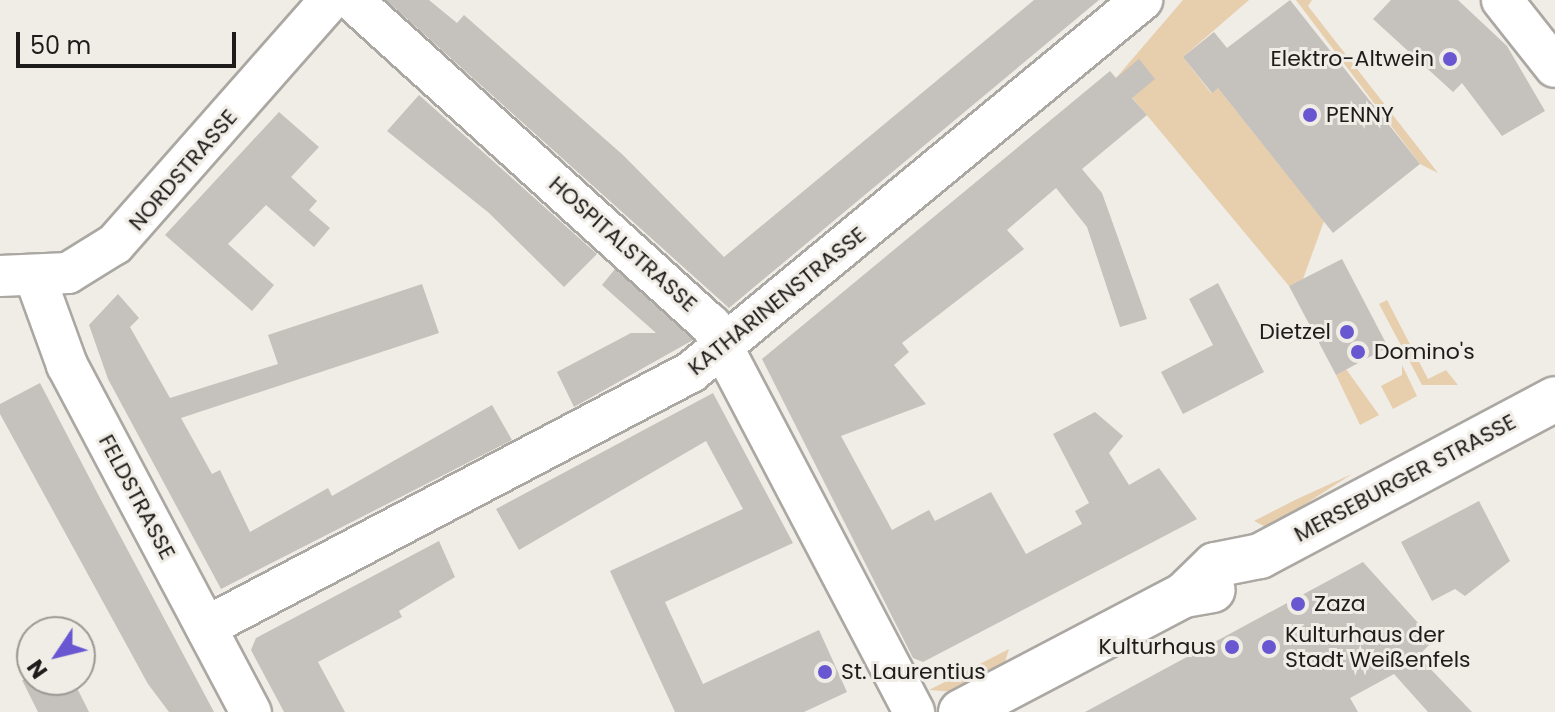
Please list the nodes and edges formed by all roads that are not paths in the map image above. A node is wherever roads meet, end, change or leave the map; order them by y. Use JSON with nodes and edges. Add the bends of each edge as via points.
{"nodes":[{"id":1,"x":330,"y":0,"type":"edge"},
{"id":2,"x":352,"y":0,"type":"edge"},
{"id":3,"x":1502,"y":0,"type":"edge"},
{"id":4,"x":1138,"y":1,"type":"edge"},
{"id":5,"x":1555,"y":67,"type":"edge"},
{"id":6,"x":17,"y":276,"type":"edge"},
{"id":7,"x":724,"y":348,"type":"junction"},
{"id":8,"x":1555,"y":399,"type":"edge"},
{"id":9,"x":206,"y":627,"type":"junction"},
{"id":10,"x":251,"y":712,"type":"edge"},
{"id":11,"x":914,"y":712,"type":"edge"},
{"id":12,"x":961,"y":712,"type":"edge"}],
"edges":[{"from":1,"to":6,"type":"street","name":"NORDSTRASSE","via":[[130,231],[81,268]]},
{"from":2,"to":7,"type":"street","name":"HOSPITALSTRASSE","via":[[705,318]]},
{"from":3,"to":5,"type":"street"},
{"from":4,"to":7,"type":"street","name":"KATHARINENSTRASSE"},
{"from":6,"to":9,"type":"street","name":"FELDSTRASSE"},
{"from":7,"to":9,"type":"street","name":"KATHARINENSTRASSE","via":[[647,397]]},
{"from":7,"to":11,"type":"street","name":"HOSPITALSTRASSE"},
{"from":8,"to":12,"type":"main road","name":"MERSEBURGER STRASSE","via":[[1255,558],[1225,584],[1184,595]]},
{"from":9,"to":10,"type":"street","name":"FELDSTRASSE"}]}
